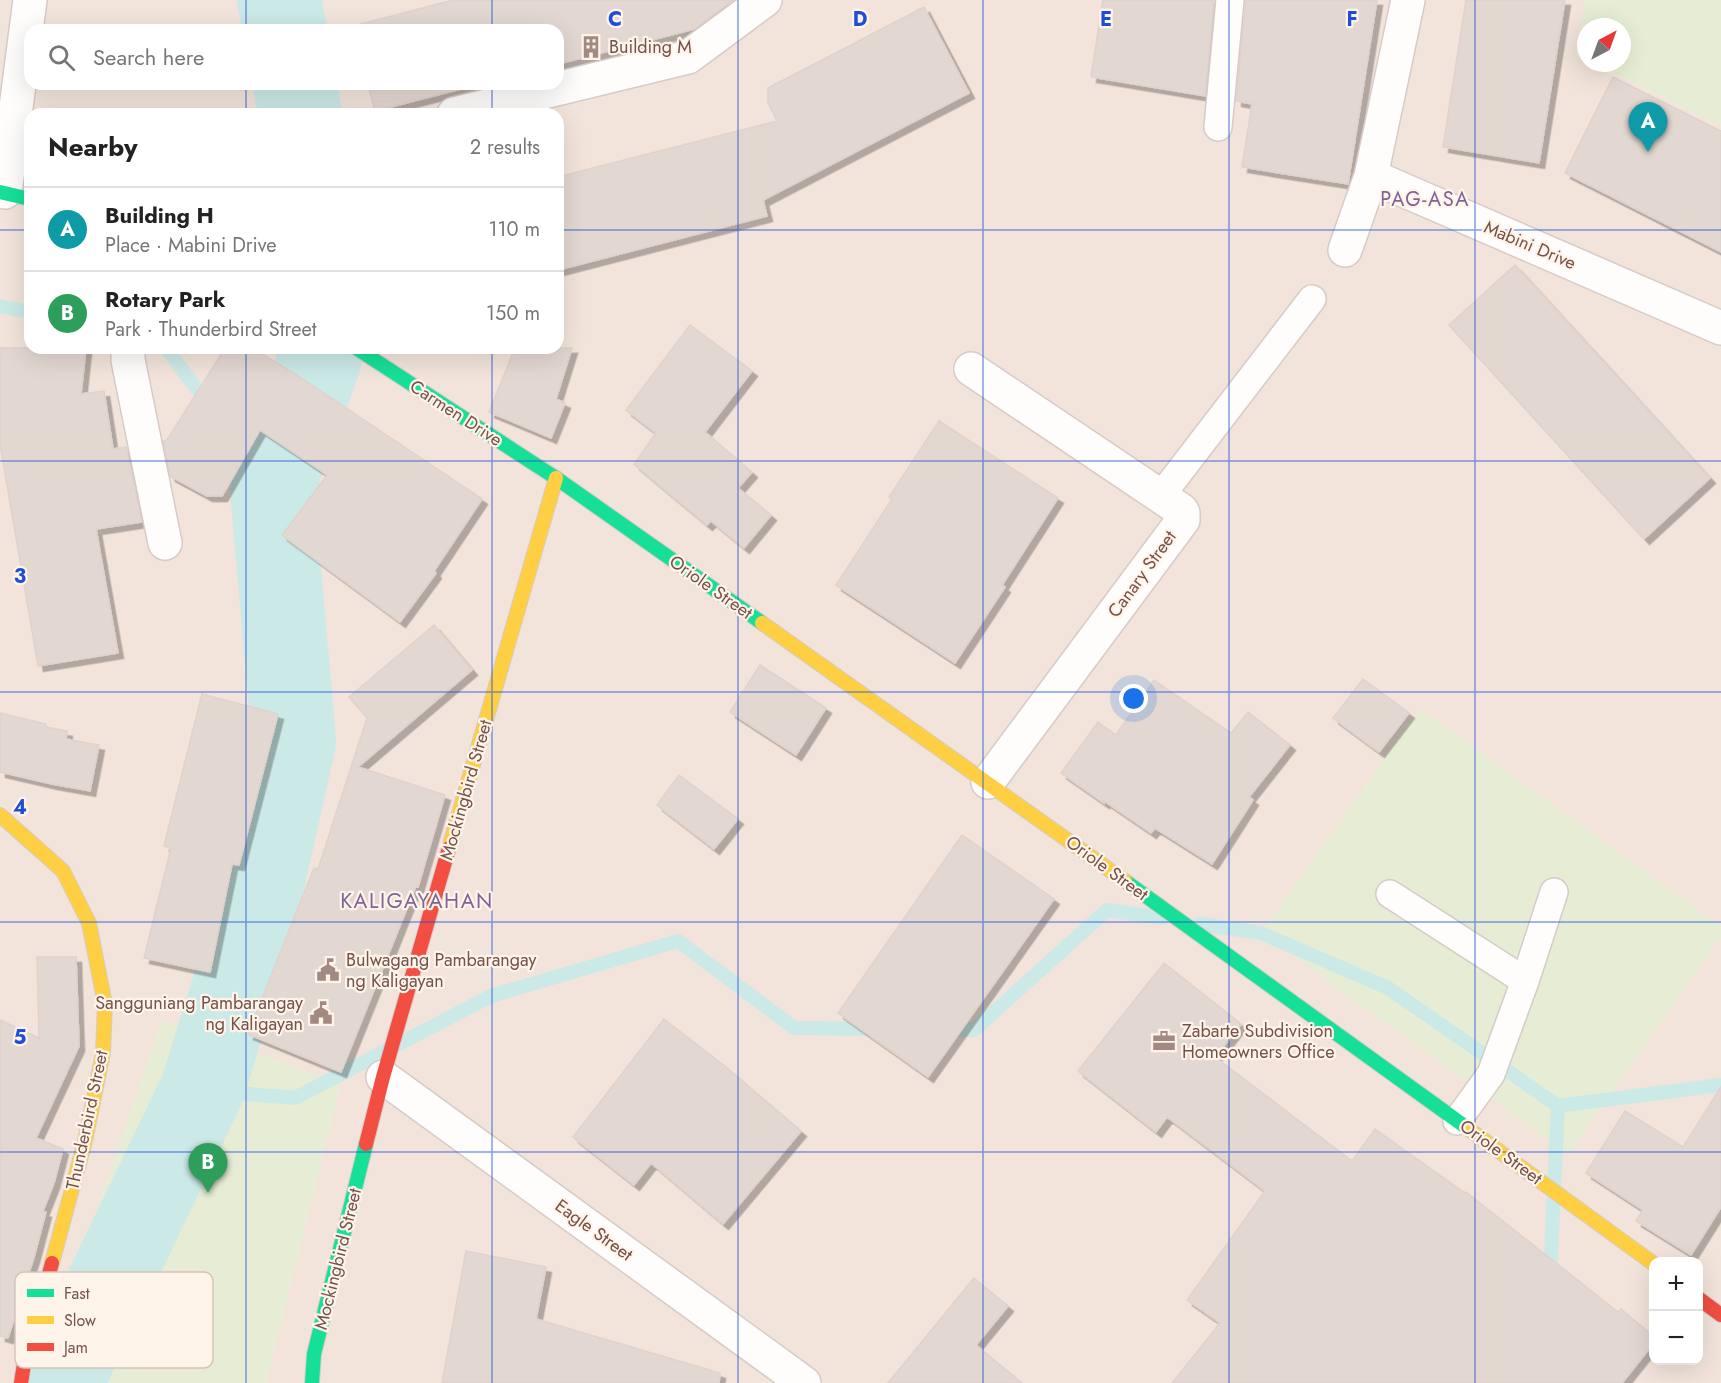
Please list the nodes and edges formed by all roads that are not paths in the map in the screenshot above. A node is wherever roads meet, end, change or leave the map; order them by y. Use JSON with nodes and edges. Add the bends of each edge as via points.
{"nodes":[{"id":1,"x":30,"y":0,"type":"edge"},
{"id":2,"x":765,"y":0,"type":"edge"},
{"id":3,"x":1230,"y":0,"type":"edge"},
{"id":4,"x":1408,"y":0,"type":"edge"},
{"id":5,"x":28,"y":24,"type":"edge"},
{"id":6,"x":24,"y":65,"type":"edge"},
{"id":7,"x":564,"y":87,"type":"edge"},
{"id":8,"x":553,"y":90,"type":"edge"},
{"id":9,"x":479,"y":108,"type":"edge"},
{"id":10,"x":1218,"y":128,"type":"dead end"},
{"id":11,"x":1371,"y":176,"type":"junction"},
{"id":12,"x":12,"y":194,"type":"edge"},
{"id":13,"x":1345,"y":250,"type":"dead end"},
{"id":14,"x":1312,"y":300,"type":"dead end"},
{"id":15,"x":1721,"y":328,"type":"edge"},
{"id":16,"x":128,"y":354,"type":"edge"},
{"id":17,"x":365,"y":354,"type":"edge"},
{"id":18,"x":971,"y":369,"type":"dead end"},
{"id":19,"x":556,"y":478,"type":"junction"},
{"id":20,"x":1160,"y":497,"type":"junction"},
{"id":21,"x":165,"y":543,"type":"dead end"},
{"id":22,"x":988,"y":782,"type":"junction"},
{"id":23,"x":0,"y":815,"type":"edge"},
{"id":24,"x":1554,"y":892,"type":"dead end"},
{"id":25,"x":1390,"y":894,"type":"dead end"},
{"id":26,"x":1525,"y":981,"type":"junction"},
{"id":27,"x":383,"y":1077,"type":"junction"},
{"id":28,"x":1457,"y":1120,"type":"junction"},
{"id":29,"x":1649,"y":1261,"type":"edge"},
{"id":30,"x":49,"y":1272,"type":"edge"},
{"id":31,"x":1703,"y":1302,"type":"edge"},
{"id":32,"x":1721,"y":1315,"type":"edge"},
{"id":33,"x":23,"y":1368,"type":"edge"},
{"id":34,"x":21,"y":1383,"type":"edge"},
{"id":35,"x":312,"y":1383,"type":"edge"},
{"id":36,"x":804,"y":1383,"type":"edge"}],
"edges":[{"from":1,"to":5,"type":"street"},
{"from":2,"to":7,"type":"street","via":[[688,57]]},
{"from":3,"to":10,"type":"lane"},
{"from":4,"to":11,"type":"street"},
{"from":6,"to":12,"type":"street"},
{"from":8,"to":9,"type":"street"},
{"from":11,"to":13,"type":"street"},
{"from":11,"to":15,"type":"street","name":"Mabini Drive"},
{"from":14,"to":20,"type":"lane"},
{"from":16,"to":21,"type":"street"},
{"from":17,"to":19,"type":"street","name":"Carmen Drive"},
{"from":18,"to":20,"type":"street","name":"Canary Street"},
{"from":19,"to":22,"type":"street","name":"Oriole Street"},
{"from":19,"to":27,"type":"street","name":"Mockingbird Street"},
{"from":20,"to":22,"type":"street","name":"Canary Street","via":[[1181,510],[1182,520]]},
{"from":22,"to":28,"type":"street","name":"Oriole Street"},
{"from":23,"to":30,"type":"street","name":"Thunderbird Street","via":[[63,871],[89,923],[105,1004],[103,1053],[85,1141]]},
{"from":24,"to":26,"type":"lane"},
{"from":25,"to":26,"type":"lane"},
{"from":26,"to":28,"type":"lane","via":[[1491,1074]]},
{"from":27,"to":35,"type":"street","name":"Mockingbird Street","via":[[314,1354]]},
{"from":27,"to":36,"type":"street","name":"Eagle Street"},
{"from":28,"to":29,"type":"street","name":"Oriole Street"},
{"from":31,"to":32,"type":"street"},
{"from":33,"to":34,"type":"street","name":"Thunderbird Street"}]}
